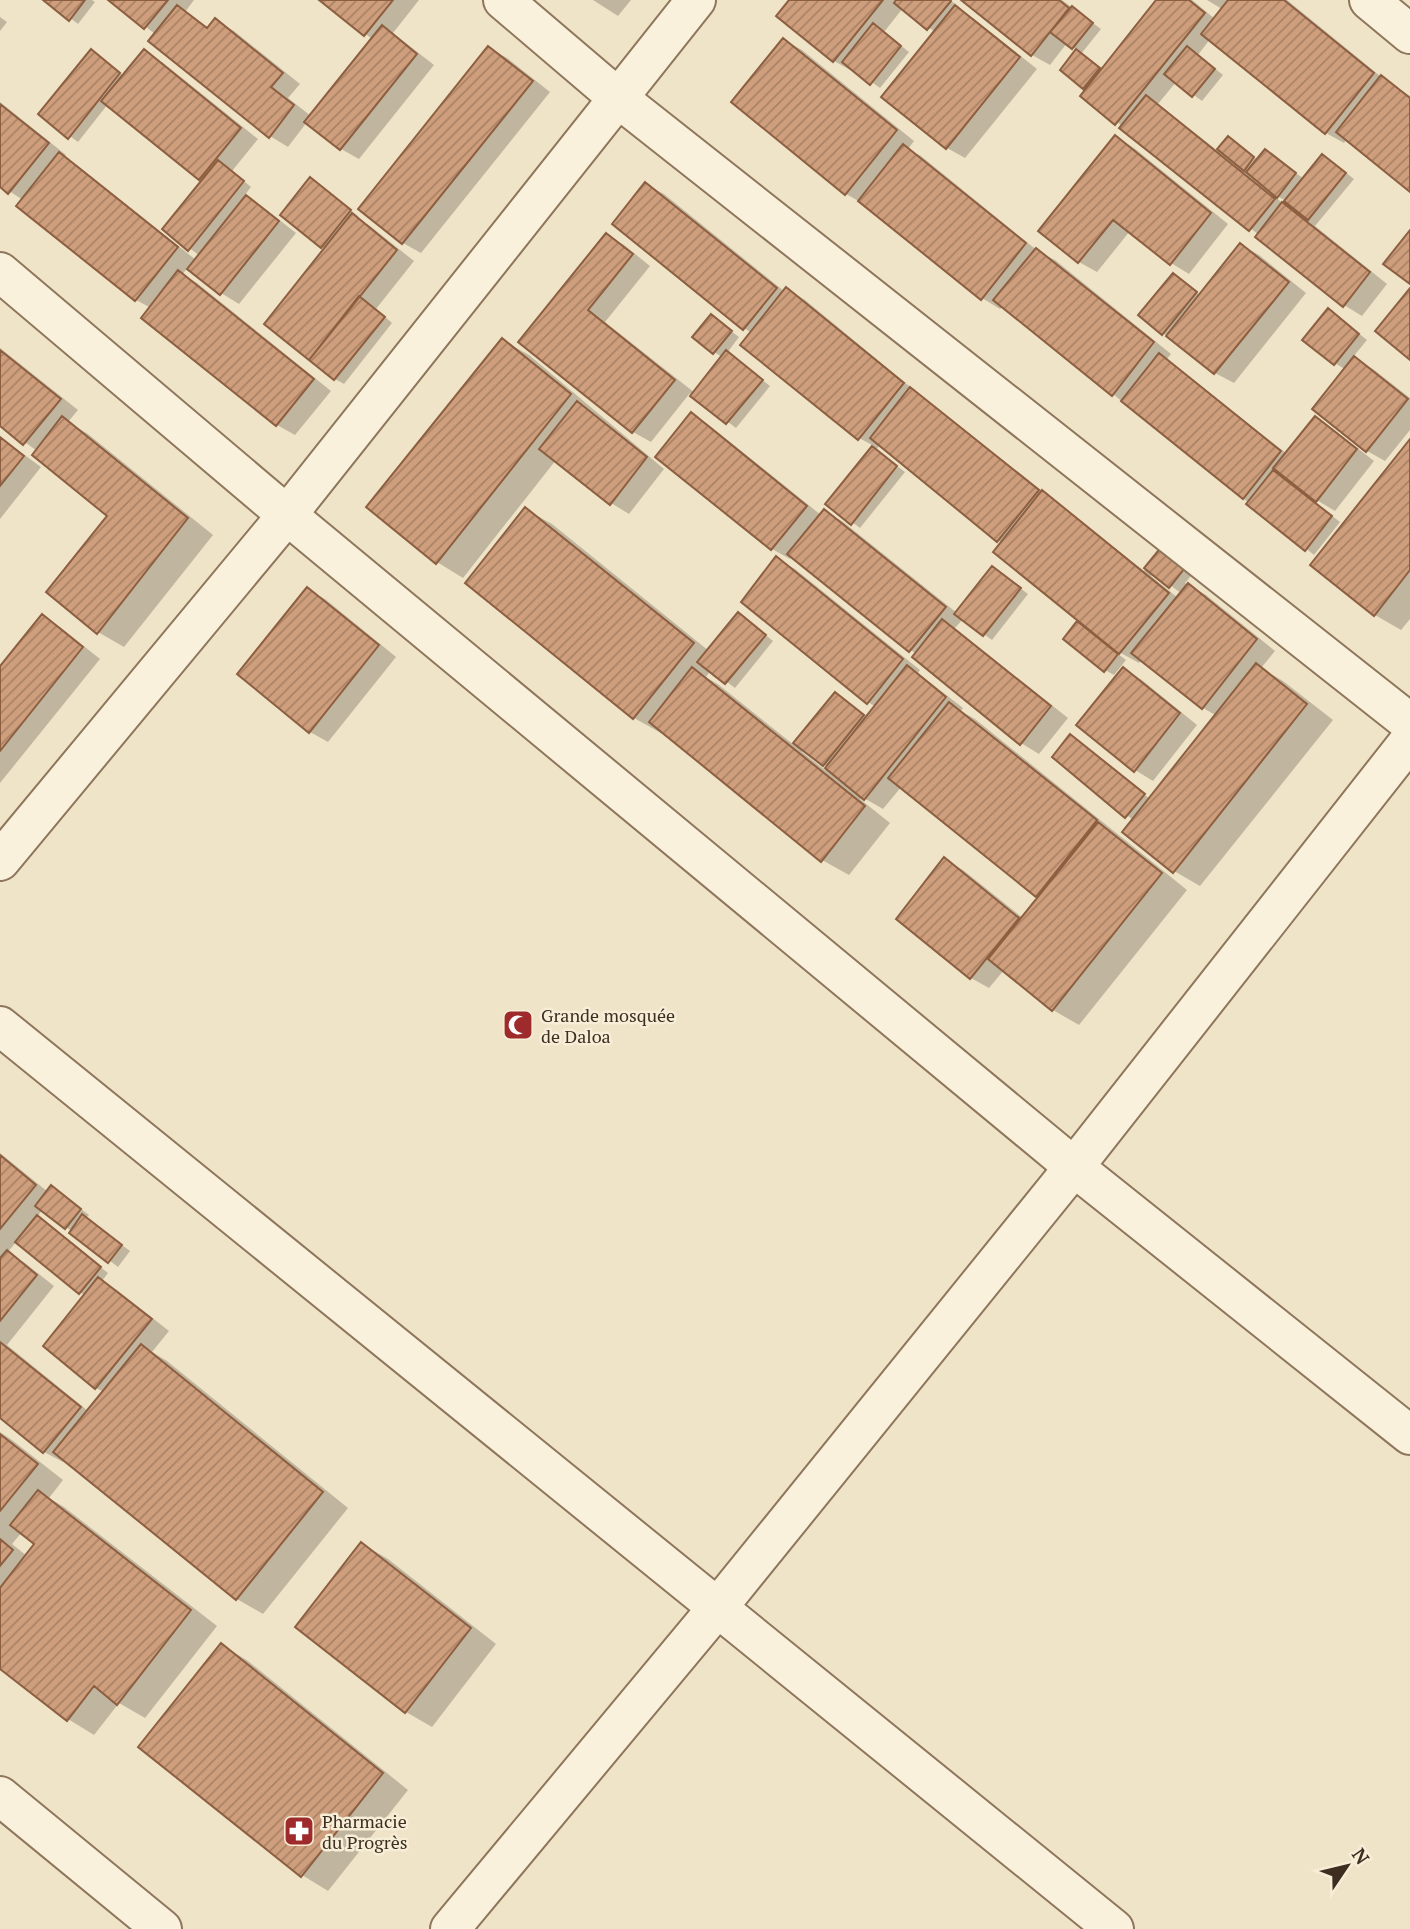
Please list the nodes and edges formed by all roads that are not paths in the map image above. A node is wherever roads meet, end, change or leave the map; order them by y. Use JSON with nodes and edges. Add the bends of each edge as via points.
{"nodes":[{"id":1,"x":503,"y":0,"type":"edge"},
{"id":2,"x":696,"y":0,"type":"edge"},
{"id":3,"x":1368,"y":0,"type":"edge"},
{"id":4,"x":1410,"y":34,"type":"edge"},
{"id":5,"x":618,"y":97,"type":"junction"},
{"id":6,"x":0,"y":272,"type":"edge"},
{"id":7,"x":287,"y":515,"type":"junction"},
{"id":8,"x":1410,"y":723,"type":"edge"},
{"id":9,"x":1410,"y":740,"type":"edge"},
{"id":10,"x":0,"y":861,"type":"edge"},
{"id":11,"x":0,"y":1026,"type":"edge"},
{"id":12,"x":1074,"y":1167,"type":"junction"},
{"id":13,"x":1410,"y":1435,"type":"edge"},
{"id":14,"x":718,"y":1607,"type":"junction"},
{"id":15,"x":0,"y":1796,"type":"edge"},
{"id":16,"x":162,"y":1929,"type":"edge"},
{"id":17,"x":450,"y":1929,"type":"edge"},
{"id":18,"x":1114,"y":1929,"type":"edge"}],
"edges":[{"from":1,"to":5,"type":"street"},
{"from":2,"to":5,"type":"street"},
{"from":3,"to":4,"type":"street"},
{"from":5,"to":7,"type":"street"},
{"from":5,"to":8,"type":"street"},
{"from":6,"to":7,"type":"street"},
{"from":7,"to":10,"type":"street"},
{"from":7,"to":12,"type":"street"},
{"from":9,"to":12,"type":"street"},
{"from":11,"to":14,"type":"street"},
{"from":12,"to":13,"type":"street"},
{"from":12,"to":14,"type":"street"},
{"from":14,"to":17,"type":"street"},
{"from":14,"to":18,"type":"street"},
{"from":15,"to":16,"type":"street"}]}
